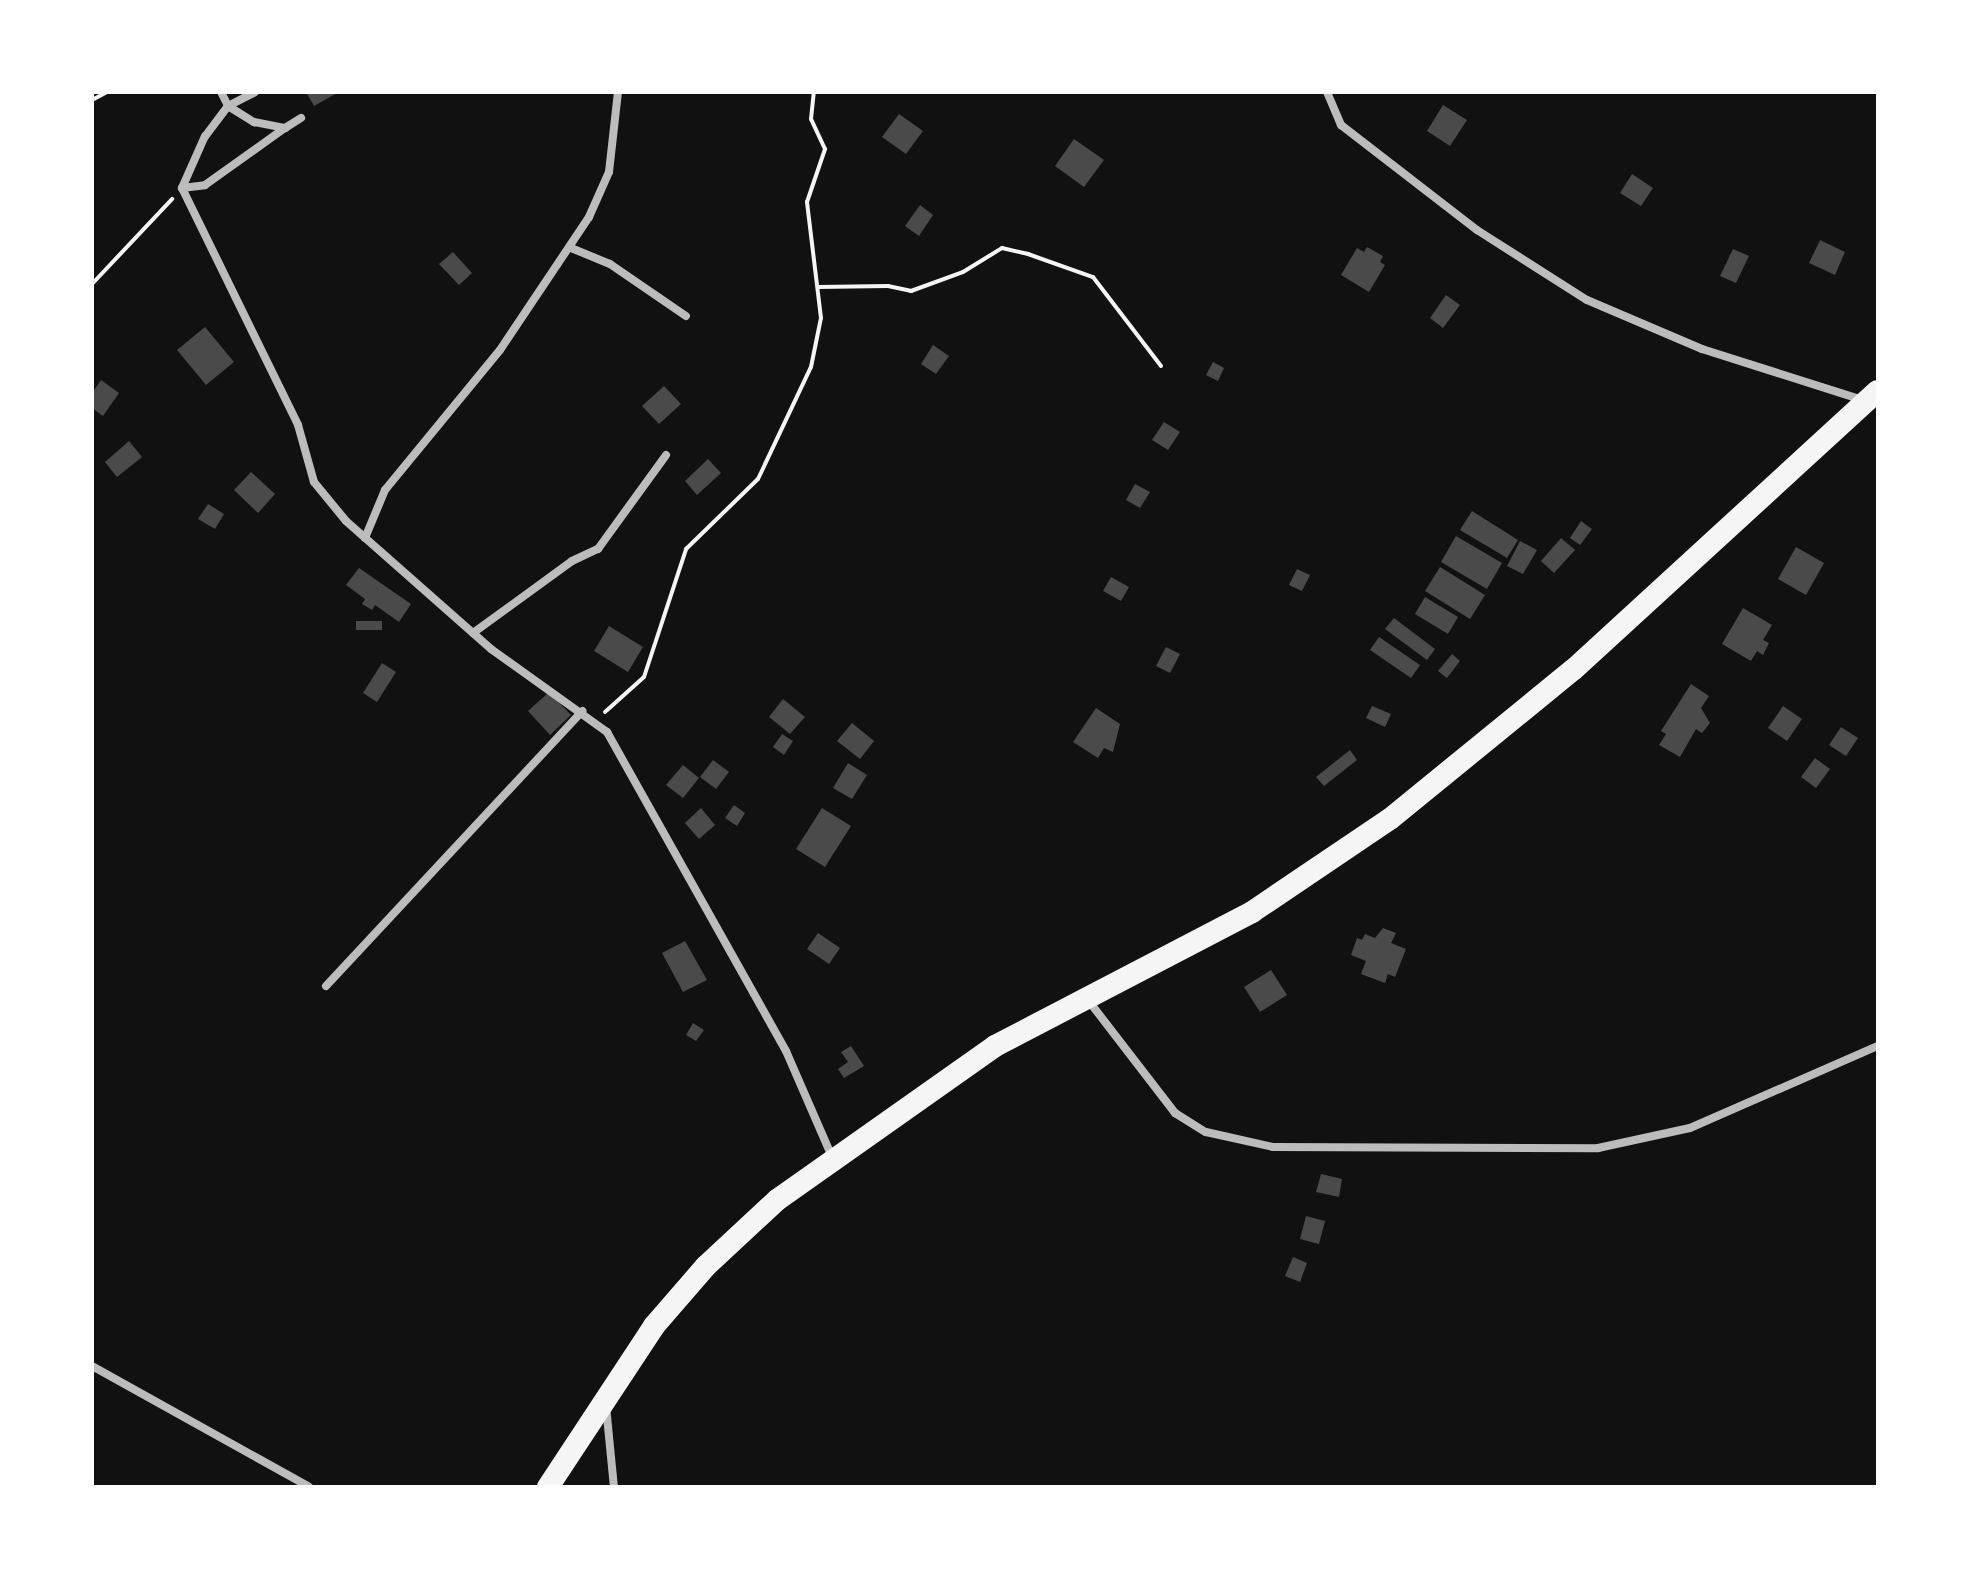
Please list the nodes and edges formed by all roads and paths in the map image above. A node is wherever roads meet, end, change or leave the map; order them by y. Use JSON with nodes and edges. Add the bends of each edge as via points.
{"nodes":[{"id":1,"x":107,"y":92,"type":"edge"},
{"id":2,"x":221,"y":92,"type":"edge"},
{"id":3,"x":255,"y":92,"type":"edge"},
{"id":4,"x":618,"y":92,"type":"edge"},
{"id":5,"x":814,"y":92,"type":"edge"},
{"id":6,"x":1327,"y":92,"type":"edge"},
{"id":7,"x":92,"y":100,"type":"edge"},
{"id":8,"x":228,"y":106,"type":"junction"},
{"id":9,"x":301,"y":118,"type":"dead end"},
{"id":10,"x":285,"y":128,"type":"junction"},
{"id":11,"x":182,"y":188,"type":"junction"},
{"id":12,"x":571,"y":248,"type":"junction"},
{"id":13,"x":92,"y":284,"type":"edge"},
{"id":14,"x":818,"y":287,"type":"junction"},
{"id":15,"x":686,"y":316,"type":"dead end"},
{"id":16,"x":1161,"y":366,"type":"dead end"},
{"id":17,"x":1873,"y":396,"type":"edge"},
{"id":18,"x":666,"y":455,"type":"dead end"},
{"id":19,"x":365,"y":538,"type":"junction"},
{"id":20,"x":473,"y":633,"type":"junction"},
{"id":21,"x":582,"y":711,"type":"junction"},
{"id":22,"x":594,"y":722,"type":"junction"},
{"id":23,"x":326,"y":986,"type":"dead end"},
{"id":24,"x":1085,"y":997,"type":"junction"},
{"id":25,"x":1878,"y":1046,"type":"edge"},
{"id":26,"x":833,"y":1158,"type":"junction"},
{"id":27,"x":92,"y":1366,"type":"edge"},
{"id":28,"x":605,"y":1396,"type":"junction"},
{"id":29,"x":309,"y":1487,"type":"edge"},
{"id":30,"x":548,"y":1487,"type":"edge"},
{"id":31,"x":614,"y":1487,"type":"edge"}],
"edges":[{"from":1,"to":7,"type":"path"},
{"from":2,"to":8,"type":"street"},
{"from":3,"to":8,"type":"street"},
{"from":4,"to":12,"type":"street","via":[[609,172]]},
{"from":5,"to":14,"type":"path","via":[[811,119],[825,149],[807,202]]},
{"from":6,"to":17,"type":"street","via":[[1335,119],[1350,133],[1489,239],[1587,300],[1702,349]]},
{"from":8,"to":10,"type":"street","via":[[254,122]]},
{"from":8,"to":11,"type":"street","via":[[205,136]]},
{"from":9,"to":10,"type":"street"},
{"from":10,"to":11,"type":"street","via":[[205,185]]},
{"from":11,"to":13,"type":"path"},
{"from":11,"to":19,"type":"street","via":[[298,425],[314,482]]},
{"from":12,"to":15,"type":"street","via":[[610,264]]},
{"from":12,"to":19,"type":"street","via":[[500,350],[394,477]]},
{"from":14,"to":16,"type":"path","via":[[888,286],[911,291],[963,272],[1002,248],[1093,277]]},
{"from":14,"to":22,"type":"path","via":[[819,343],[782,436],[746,493],[686,549],[644,677]]},
{"from":17,"to":24,"type":"highway","via":[[1617,631],[1428,791],[1274,899]]},
{"from":18,"to":20,"type":"street","via":[[598,549],[572,561]]},
{"from":19,"to":20,"type":"street"},
{"from":20,"to":21,"type":"street"},
{"from":21,"to":22,"type":"street"},
{"from":21,"to":23,"type":"street"},
{"from":22,"to":26,"type":"street","via":[[620,750],[710,909],[786,1051]]},
{"from":24,"to":25,"type":"street","via":[[1175,1113],[1206,1132],[1273,1147],[1598,1148],[1690,1128]]},
{"from":24,"to":26,"type":"highway","via":[[959,1069]]},
{"from":26,"to":28,"type":"highway","via":[[744,1227],[706,1266]]},
{"from":27,"to":29,"type":"street"},
{"from":28,"to":30,"type":"highway"},
{"from":28,"to":31,"type":"street"}]}
